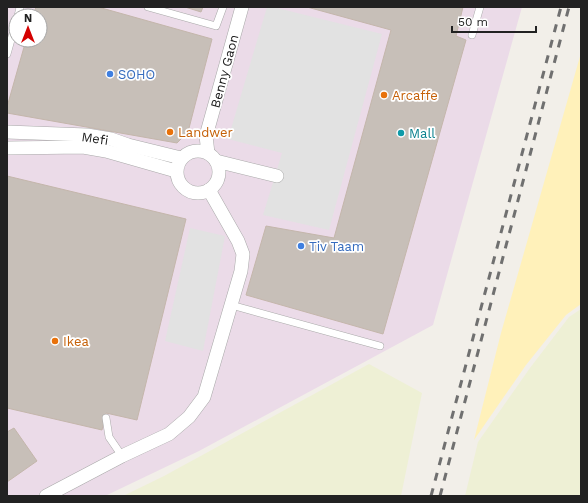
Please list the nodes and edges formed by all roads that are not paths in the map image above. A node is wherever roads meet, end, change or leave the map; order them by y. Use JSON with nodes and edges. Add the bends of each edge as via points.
{"nodes":[{"id":1,"x":148,"y":7,"type":"edge"},
{"id":2,"x":223,"y":7,"type":"edge"},
{"id":3,"x":242,"y":7,"type":"edge"},
{"id":4,"x":480,"y":7,"type":"edge"},
{"id":5,"x":472,"y":35,"type":"dead end"},
{"id":6,"x":7,"y":132,"type":"edge"},
{"id":7,"x":206,"y":136,"type":"junction"},
{"id":8,"x":7,"y":148,"type":"edge"},
{"id":9,"x":193,"y":151,"type":"junction"},
{"id":10,"x":181,"y":158,"type":"junction"},
{"id":11,"x":215,"y":162,"type":"junction"},
{"id":12,"x":176,"y":171,"type":"junction"},
{"id":13,"x":277,"y":176,"type":"dead end"},
{"id":14,"x":209,"y":190,"type":"junction"},
{"id":15,"x":231,"y":306,"type":"junction"},
{"id":16,"x":380,"y":346,"type":"dead end"},
{"id":17,"x":106,"y":418,"type":"dead end"},
{"id":18,"x":122,"y":456,"type":"junction"},
{"id":19,"x":46,"y":496,"type":"edge"}],
"edges":[{"from":1,"to":2,"type":"lane","via":[[216,26]]},
{"from":3,"to":7,"type":"street","name":"Benny Gaon"},
{"from":4,"to":5,"type":"lane"},
{"from":6,"to":10,"type":"street","name":"Mefi","via":[[87,135]]},
{"from":7,"to":9,"type":"street","name":"Benny Gaon"},
{"from":7,"to":11,"type":"street","name":"Benny Gaon"},
{"from":8,"to":12,"type":"street","name":"Mefi","via":[[83,147]]},
{"from":9,"to":10,"type":"street"},
{"from":9,"to":11,"type":"street","via":[[198,150]]},
{"from":10,"to":12,"type":"street"},
{"from":11,"to":13,"type":"street","via":[[236,170],[253,169]]},
{"from":11,"to":14,"type":"street","via":[[218,179],[215,186]]},
{"from":12,"to":14,"type":"street","via":[[180,184],[190,192],[197,194]]},
{"from":14,"to":15,"type":"street","via":[[232,229],[242,254],[241,271]]},
{"from":15,"to":16,"type":"lane"},
{"from":15,"to":18,"type":"street","via":[[204,397],[189,417],[169,434]]},
{"from":17,"to":18,"type":"lane","via":[[109,437]]},
{"from":18,"to":19,"type":"street"}]}
